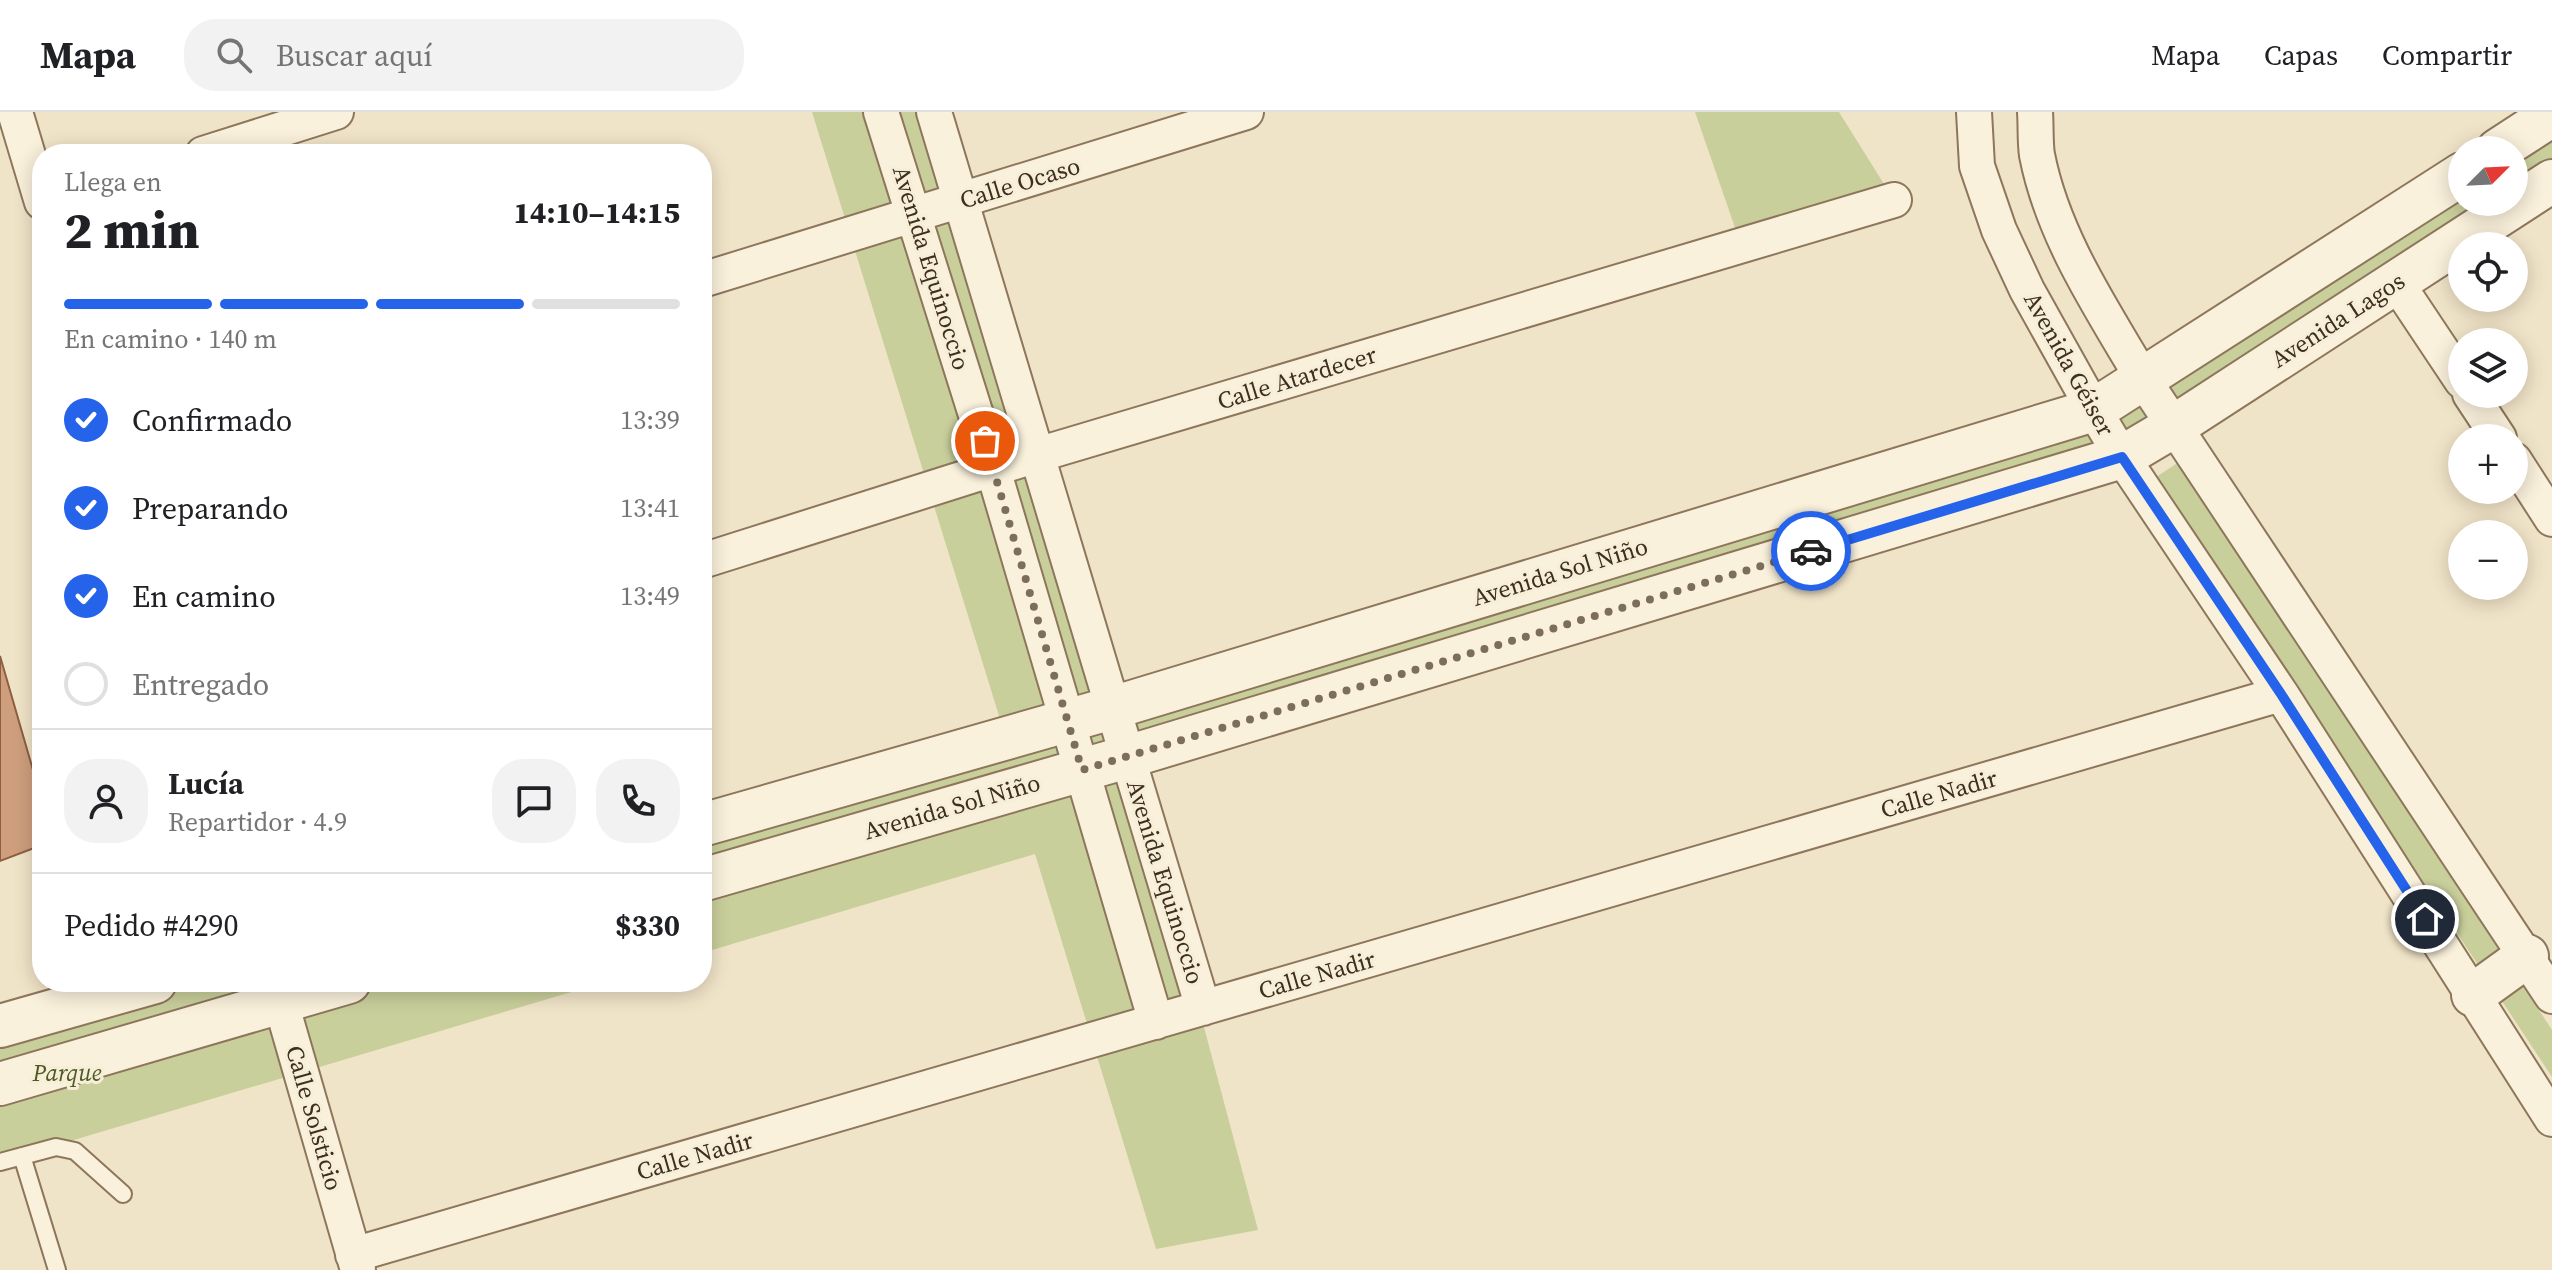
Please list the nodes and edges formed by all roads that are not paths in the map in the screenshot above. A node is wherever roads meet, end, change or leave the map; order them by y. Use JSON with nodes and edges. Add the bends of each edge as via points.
{"nodes":[{"id":1,"x":15,"y":112,"type":"edge"},
{"id":2,"x":336,"y":112,"type":"edge"},
{"id":3,"x":881,"y":112,"type":"edge"},
{"id":4,"x":934,"y":112,"type":"edge"},
{"id":5,"x":1246,"y":112,"type":"edge"},
{"id":6,"x":1974,"y":112,"type":"edge"},
{"id":7,"x":2035,"y":112,"type":"edge"},
{"id":8,"x":2552,"y":115,"type":"edge"},
{"id":9,"x":2520,"y":136,"type":"edge"},
{"id":10,"x":235,"y":144,"type":"edge"},
{"id":11,"x":32,"y":169,"type":"edge"},
{"id":12,"x":2552,"y":181,"type":"edge"},
{"id":13,"x":2448,"y":183,"type":"edge"},
{"id":14,"x":1894,"y":200,"type":"dead end"},
{"id":15,"x":961,"y":201,"type":"junction"},
{"id":16,"x":915,"y":215,"type":"junction"},
{"id":17,"x":712,"y":277,"type":"edge"},
{"id":18,"x":2396,"y":282,"type":"junction"},
{"id":19,"x":2448,"y":360,"type":"edge"},
{"id":20,"x":2143,"y":379,"type":"junction"},
{"id":21,"x":2094,"y":410,"type":"junction"},
{"id":22,"x":2176,"y":425,"type":"junction"},
{"id":23,"x":1037,"y":455,"type":"junction"},
{"id":24,"x":2122,"y":457,"type":"junction"},
{"id":25,"x":993,"y":469,"type":"junction"},
{"id":26,"x":2533,"y":474,"type":"edge"},
{"id":27,"x":2552,"y":519,"type":"edge"},
{"id":28,"x":712,"y":558,"type":"edge"},
{"id":29,"x":2281,"y":694,"type":"junction"},
{"id":30,"x":1112,"y":708,"type":"junction"},
{"id":31,"x":1066,"y":720,"type":"junction"},
{"id":32,"x":1127,"y":757,"type":"junction"},
{"id":33,"x":1082,"y":770,"type":"junction"},
{"id":34,"x":712,"y":822,"type":"edge"},
{"id":35,"x":712,"y":877,"type":"edge"},
{"id":36,"x":2527,"y":956,"type":"junction"},
{"id":37,"x":120,"y":992,"type":"edge"},
{"id":38,"x":278,"y":992,"type":"edge"},
{"id":39,"x":2473,"y":995,"type":"junction"},
{"id":40,"x":2552,"y":996,"type":"edge"},
{"id":41,"x":1203,"y":1008,"type":"junction"},
{"id":42,"x":1156,"y":1022,"type":"junction"},
{"id":43,"x":0,"y":1026,"type":"edge"},
{"id":44,"x":2,"y":1076,"type":"edge"},
{"id":45,"x":2552,"y":1119,"type":"edge"},
{"id":46,"x":22,"y":1156,"type":"junction"},
{"id":47,"x":0,"y":1162,"type":"edge"},
{"id":48,"x":123,"y":1194,"type":"dead end"},
{"id":49,"x":355,"y":1262,"type":"edge"},
{"id":50,"x":57,"y":1270,"type":"edge"}],
"edges":[{"from":1,"to":11,"type":"street"},
{"from":2,"to":10,"type":"street"},
{"from":3,"to":16,"type":"street","name":"Avenida Equinoccio"},
{"from":4,"to":15,"type":"street","name":"Avenida Equinoccio"},
{"from":5,"to":15,"type":"street","name":"Calle Ocaso"},
{"from":6,"to":21,"type":"street","name":"Avenida Géiser","via":[[1977,166],[1999,230]]},
{"from":7,"to":20,"type":"street","via":[[2037,155],[2061,235]]},
{"from":8,"to":9,"type":"street"},
{"from":12,"to":18,"type":"street","name":"Avenida Lagos"},
{"from":13,"to":20,"type":"street"},
{"from":14,"to":23,"type":"street","name":"Calle Atardecer"},
{"from":15,"to":16,"type":"street","name":"Calle Ocaso"},
{"from":15,"to":23,"type":"street","name":"Avenida Equinoccio"},
{"from":16,"to":17,"type":"street","name":"Calle Ocaso"},
{"from":16,"to":25,"type":"street","name":"Avenida Equinoccio"},
{"from":18,"to":19,"type":"street"},
{"from":18,"to":22,"type":"street","name":"Avenida Lagos"},
{"from":20,"to":21,"type":"street"},
{"from":20,"to":22,"type":"street"},
{"from":21,"to":24,"type":"street","name":"Avenida Géiser"},
{"from":21,"to":30,"type":"street","name":"Avenida Sol Niño"},
{"from":22,"to":24,"type":"street","name":"Avenida Lagos"},
{"from":22,"to":36,"type":"street"},
{"from":23,"to":25,"type":"street","name":"Calle Atardecer"},
{"from":23,"to":30,"type":"street","name":"Avenida Equinoccio"},
{"from":24,"to":29,"type":"street","name":"Avenida Géiser"},
{"from":24,"to":32,"type":"street","name":"Avenida Sol Niño"},
{"from":25,"to":28,"type":"street","name":"Calle Atardecer"},
{"from":25,"to":31,"type":"street","name":"Avenida Equinoccio"},
{"from":26,"to":27,"type":"street"},
{"from":29,"to":39,"type":"street","name":"Avenida Géiser"},
{"from":29,"to":41,"type":"street","name":"Calle Nadir"},
{"from":30,"to":31,"type":"street","name":"Avenida Sol Niño"},
{"from":30,"to":32,"type":"street","name":"Avenida Equinoccio"},
{"from":31,"to":33,"type":"street","name":"Avenida Equinoccio"},
{"from":31,"to":34,"type":"street","name":"Avenida Sol Niño"},
{"from":32,"to":33,"type":"street","name":"Avenida Sol Niño"},
{"from":32,"to":41,"type":"street","name":"Avenida Equinoccio"},
{"from":33,"to":35,"type":"street","name":"Avenida Sol Niño"},
{"from":33,"to":42,"type":"street","name":"Avenida Equinoccio"},
{"from":36,"to":39,"type":"street"},
{"from":36,"to":40,"type":"street"},
{"from":37,"to":43,"type":"street"},
{"from":38,"to":44,"type":"street"},
{"from":38,"to":49,"type":"street","name":"Calle Solsticio"},
{"from":39,"to":45,"type":"street","name":"Avenida Géiser"},
{"from":41,"to":42,"type":"street","name":"Calle Nadir"},
{"from":42,"to":49,"type":"street","name":"Calle Nadir"},
{"from":46,"to":47,"type":"lane"},
{"from":46,"to":48,"type":"lane","via":[[56,1147],[75,1151]]},
{"from":46,"to":50,"type":"lane"}]}
